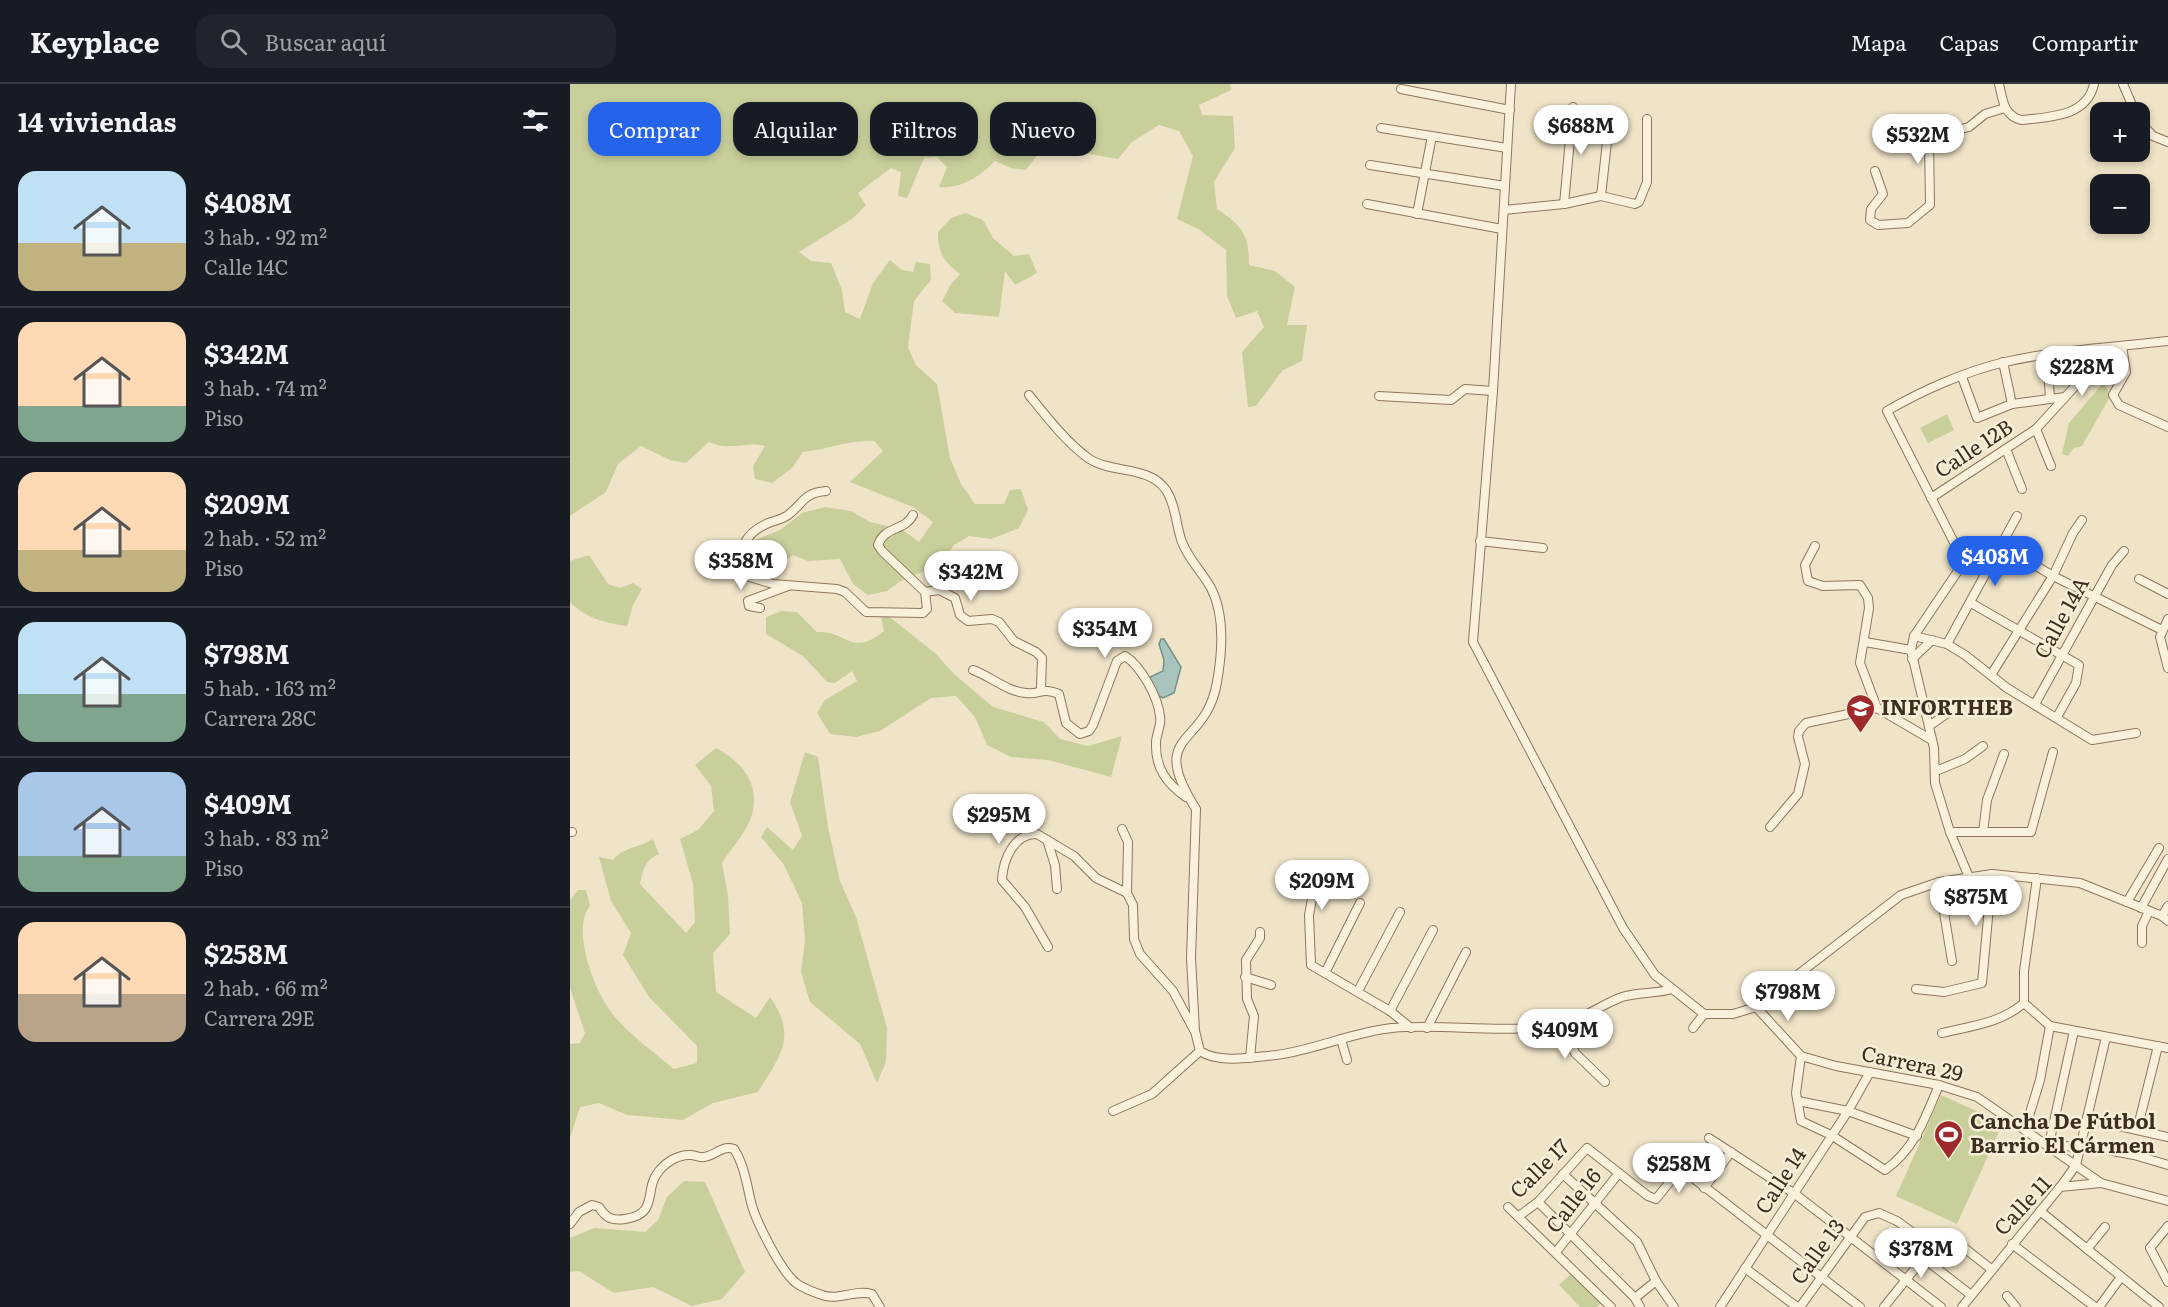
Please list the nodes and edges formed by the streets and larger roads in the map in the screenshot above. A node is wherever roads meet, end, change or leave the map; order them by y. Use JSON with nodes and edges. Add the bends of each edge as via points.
{"nodes":[{"id":1,"x":1511,"y":84,"type":"edge"},
{"id":2,"x":1999,"y":84,"type":"edge"},
{"id":3,"x":2094,"y":84,"type":"edge"},
{"id":4,"x":2124,"y":84,"type":"edge"},
{"id":5,"x":1401,"y":89,"type":"dead end"},
{"id":6,"x":2131,"y":102,"type":"edge"},
{"id":7,"x":1573,"y":107,"type":"dead end"},
{"id":8,"x":2005,"y":108,"type":"junction"},
{"id":9,"x":1510,"y":110,"type":"junction"},
{"id":10,"x":1610,"y":115,"type":"dead end"},
{"id":11,"x":1647,"y":119,"type":"dead end"},
{"id":12,"x":1381,"y":128,"type":"dead end"},
{"id":13,"x":2150,"y":133,"type":"edge"},
{"id":14,"x":1432,"y":136,"type":"junction"},
{"id":15,"x":2168,"y":142,"type":"edge"},
{"id":16,"x":1507,"y":148,"type":"junction"},
{"id":17,"x":1370,"y":165,"type":"dead end"},
{"id":18,"x":1875,"y":171,"type":"dead end"},
{"id":19,"x":1424,"y":173,"type":"junction"},
{"id":20,"x":1505,"y":186,"type":"junction"},
{"id":21,"x":1601,"y":196,"type":"junction"},
{"id":22,"x":1367,"y":204,"type":"dead end"},
{"id":23,"x":1564,"y":204,"type":"junction"},
{"id":24,"x":1504,"y":210,"type":"junction"},
{"id":25,"x":1418,"y":214,"type":"junction"},
{"id":26,"x":1502,"y":229,"type":"junction"},
{"id":27,"x":2168,"y":341,"type":"edge"},
{"id":28,"x":2122,"y":346,"type":"junction"},
{"id":29,"x":2110,"y":348,"type":"junction"},
{"id":30,"x":2047,"y":354,"type":"junction"},
{"id":31,"x":2003,"y":362,"type":"junction"},
{"id":32,"x":1962,"y":377,"type":"junction"},
{"id":33,"x":1493,"y":391,"type":"junction"},
{"id":34,"x":1029,"y":395,"type":"dead end"},
{"id":35,"x":1379,"y":396,"type":"dead end"},
{"id":36,"x":2065,"y":397,"type":"junction"},
{"id":37,"x":2050,"y":398,"type":"junction"},
{"id":38,"x":2012,"y":404,"type":"junction"},
{"id":39,"x":2168,"y":427,"type":"edge"},
{"id":40,"x":2036,"y":429,"type":"junction"},
{"id":41,"x":2006,"y":449,"type":"junction"},
{"id":42,"x":2051,"y":466,"type":"dead end"},
{"id":43,"x":2022,"y":489,"type":"dead end"},
{"id":44,"x":826,"y":491,"type":"dead end"},
{"id":45,"x":1931,"y":498,"type":"junction"},
{"id":46,"x":914,"y":515,"type":"dead end"},
{"id":47,"x":2018,"y":516,"type":"dead end"},
{"id":48,"x":2082,"y":520,"type":"dead end"},
{"id":49,"x":1480,"y":541,"type":"junction"},
{"id":50,"x":1815,"y":546,"type":"dead end"},
{"id":51,"x":2003,"y":546,"type":"junction"},
{"id":52,"x":1544,"y":548,"type":"dead end"},
{"id":53,"x":2124,"y":551,"type":"dead end"},
{"id":54,"x":2054,"y":576,"type":"junction"},
{"id":55,"x":2139,"y":579,"type":"dead end"},
{"id":56,"x":789,"y":585,"type":"junction"},
{"id":57,"x":924,"y":592,"type":"junction"},
{"id":58,"x":2168,"y":594,"type":"edge"},
{"id":59,"x":2094,"y":597,"type":"junction"},
{"id":60,"x":1971,"y":603,"type":"junction"},
{"id":61,"x":760,"y":608,"type":"dead end"},
{"id":62,"x":2168,"y":619,"type":"edge"},
{"id":63,"x":2162,"y":630,"type":"junction"},
{"id":64,"x":2019,"y":631,"type":"junction"},
{"id":65,"x":1914,"y":636,"type":"junction"},
{"id":66,"x":1932,"y":640,"type":"junction"},
{"id":67,"x":1865,"y":642,"type":"junction"},
{"id":68,"x":1947,"y":644,"type":"junction"},
{"id":69,"x":2165,"y":650,"type":"edge"},
{"id":70,"x":1911,"y":655,"type":"junction"},
{"id":71,"x":2062,"y":655,"type":"junction"},
{"id":72,"x":2168,"y":668,"type":"edge"},
{"id":73,"x":973,"y":670,"type":"dead end"},
{"id":74,"x":1991,"y":675,"type":"junction"},
{"id":75,"x":1041,"y":689,"type":"junction"},
{"id":76,"x":1960,"y":704,"type":"dead end"},
{"id":77,"x":2035,"y":704,"type":"junction"},
{"id":78,"x":1877,"y":708,"type":"junction"},
{"id":79,"x":2057,"y":717,"type":"junction"},
{"id":80,"x":1929,"y":726,"type":"junction"},
{"id":81,"x":2136,"y":733,"type":"dead end"},
{"id":82,"x":1930,"y":739,"type":"junction"},
{"id":83,"x":1983,"y":746,"type":"dead end"},
{"id":84,"x":2054,"y":752,"type":"dead end"},
{"id":85,"x":2004,"y":754,"type":"dead end"},
{"id":86,"x":1936,"y":771,"type":"junction"},
{"id":87,"x":1190,"y":800,"type":"junction"},
{"id":88,"x":1770,"y":827,"type":"dead end"},
{"id":89,"x":1122,"y":829,"type":"dead end"},
{"id":90,"x":1950,"y":832,"type":"junction"},
{"id":91,"x":1983,"y":832,"type":"junction"},
{"id":92,"x":1047,"y":840,"type":"junction"},
{"id":93,"x":2159,"y":848,"type":"dead end"},
{"id":94,"x":2168,"y":860,"type":"edge"},
{"id":95,"x":1302,"y":870,"type":"dead end"},
{"id":96,"x":1992,"y":874,"type":"junction"},
{"id":97,"x":1969,"y":877,"type":"junction"},
{"id":98,"x":2037,"y":878,"type":"junction"},
{"id":99,"x":1939,"y":882,"type":"junction"},
{"id":100,"x":1057,"y":890,"type":"dead end"},
{"id":101,"x":1127,"y":893,"type":"junction"},
{"id":102,"x":2127,"y":902,"type":"junction"},
{"id":103,"x":1360,"y":903,"type":"dead end"},
{"id":104,"x":2168,"y":906,"type":"edge"},
{"id":105,"x":2145,"y":910,"type":"junction"},
{"id":106,"x":1400,"y":912,"type":"dead end"},
{"id":107,"x":2165,"y":918,"type":"edge"},
{"id":108,"x":1433,"y":930,"type":"dead end"},
{"id":109,"x":1260,"y":932,"type":"dead end"},
{"id":110,"x":2142,"y":943,"type":"dead end"},
{"id":111,"x":1048,"y":947,"type":"dead end"},
{"id":112,"x":1466,"y":952,"type":"dead end"},
{"id":113,"x":1952,"y":960,"type":"dead end"},
{"id":114,"x":1324,"y":973,"type":"junction"},
{"id":115,"x":1245,"y":977,"type":"junction"},
{"id":116,"x":1271,"y":985,"type":"dead end"},
{"id":117,"x":1672,"y":989,"type":"junction"},
{"id":118,"x":1916,"y":989,"type":"dead end"},
{"id":119,"x":1358,"y":991,"type":"junction"},
{"id":120,"x":2024,"y":1003,"type":"junction"},
{"id":121,"x":1756,"y":1007,"type":"junction"},
{"id":122,"x":1390,"y":1011,"type":"junction"},
{"id":123,"x":1704,"y":1014,"type":"junction"},
{"id":124,"x":1578,"y":1020,"type":"junction"},
{"id":125,"x":2050,"y":1026,"type":"junction"},
{"id":126,"x":1411,"y":1028,"type":"junction"},
{"id":127,"x":1427,"y":1028,"type":"junction"},
{"id":128,"x":1693,"y":1028,"type":"dead end"},
{"id":129,"x":1195,"y":1031,"type":"junction"},
{"id":130,"x":2074,"y":1031,"type":"junction"},
{"id":131,"x":1942,"y":1033,"type":"dead end"},
{"id":132,"x":2106,"y":1037,"type":"junction"},
{"id":133,"x":1341,"y":1039,"type":"junction"},
{"id":134,"x":2158,"y":1046,"type":"junction"},
{"id":135,"x":2168,"y":1048,"type":"edge"},
{"id":136,"x":1200,"y":1051,"type":"junction"},
{"id":137,"x":1801,"y":1056,"type":"junction"},
{"id":138,"x":1250,"y":1058,"type":"junction"},
{"id":139,"x":1347,"y":1060,"type":"dead end"},
{"id":140,"x":1870,"y":1072,"type":"junction"},
{"id":141,"x":1605,"y":1082,"type":"dead end"},
{"id":142,"x":1939,"y":1085,"type":"junction"},
{"id":143,"x":1798,"y":1101,"type":"junction"},
{"id":144,"x":1113,"y":1111,"type":"dead end"},
{"id":145,"x":1848,"y":1111,"type":"junction"},
{"id":146,"x":2088,"y":1119,"type":"junction"},
{"id":147,"x":2025,"y":1129,"type":"junction"},
{"id":148,"x":2137,"y":1130,"type":"junction"},
{"id":149,"x":1831,"y":1136,"type":"junction"},
{"id":150,"x":1917,"y":1136,"type":"junction"},
{"id":151,"x":2168,"y":1137,"type":"edge"},
{"id":152,"x":1708,"y":1138,"type":"dead end"},
{"id":153,"x":2049,"y":1144,"type":"junction"},
{"id":154,"x":2081,"y":1147,"type":"junction"},
{"id":155,"x":1731,"y":1152,"type":"junction"},
{"id":156,"x":1666,"y":1157,"type":"dead end"},
{"id":157,"x":2076,"y":1165,"type":"junction"},
{"id":158,"x":2168,"y":1165,"type":"edge"},
{"id":159,"x":1680,"y":1169,"type":"junction"},
{"id":160,"x":1619,"y":1173,"type":"junction"},
{"id":161,"x":1563,"y":1174,"type":"junction"},
{"id":162,"x":2101,"y":1183,"type":"junction"},
{"id":163,"x":2060,"y":1186,"type":"junction"},
{"id":164,"x":1704,"y":1188,"type":"junction"},
{"id":165,"x":1795,"y":1194,"type":"junction"},
{"id":166,"x":2168,"y":1201,"type":"edge"},
{"id":167,"x":1538,"y":1202,"type":"junction"},
{"id":168,"x":1595,"y":1202,"type":"junction"},
{"id":169,"x":1508,"y":1207,"type":"dead end"},
{"id":170,"x":2040,"y":1211,"type":"junction"},
{"id":171,"x":1519,"y":1216,"type":"junction"},
{"id":172,"x":570,"y":1224,"type":"edge"},
{"id":173,"x":2168,"y":1226,"type":"edge"},
{"id":174,"x":2105,"y":1227,"type":"dead end"},
{"id":175,"x":1571,"y":1233,"type":"junction"},
{"id":176,"x":1851,"y":1235,"type":"junction"},
{"id":177,"x":1767,"y":1237,"type":"junction"},
{"id":178,"x":2012,"y":1244,"type":"junction"},
{"id":179,"x":1931,"y":1246,"type":"junction"},
{"id":180,"x":2087,"y":1249,"type":"junction"},
{"id":181,"x":1556,"y":1252,"type":"junction"},
{"id":182,"x":1922,"y":1257,"type":"junction"},
{"id":183,"x":1745,"y":1268,"type":"junction"},
{"id":184,"x":1990,"y":1269,"type":"junction"},
{"id":185,"x":1821,"y":1277,"type":"junction"},
{"id":186,"x":2121,"y":1277,"type":"junction"},
{"id":187,"x":1905,"y":1279,"type":"junction"},
{"id":188,"x":1656,"y":1281,"type":"junction"},
{"id":189,"x":2168,"y":1282,"type":"edge"},
{"id":190,"x":1971,"y":1295,"type":"junction"},
{"id":191,"x":2007,"y":1296,"type":"dead end"},
{"id":192,"x":1635,"y":1298,"type":"junction"},
{"id":193,"x":1889,"y":1305,"type":"edge"},
{"id":194,"x":880,"y":1307,"type":"edge"},
{"id":195,"x":1611,"y":1307,"type":"edge"},
{"id":196,"x":1640,"y":1307,"type":"edge"},
{"id":197,"x":1674,"y":1307,"type":"edge"},
{"id":198,"x":1720,"y":1307,"type":"edge"},
{"id":199,"x":1799,"y":1307,"type":"edge"},
{"id":200,"x":1860,"y":1307,"type":"edge"},
{"id":201,"x":1941,"y":1307,"type":"edge"},
{"id":202,"x":1962,"y":1307,"type":"edge"},
{"id":203,"x":2016,"y":1307,"type":"edge"},
{"id":204,"x":2097,"y":1307,"type":"edge"},
{"id":205,"x":2159,"y":1307,"type":"edge"}],
"edges":[{"from":1,"to":9,"type":"street"},
{"from":2,"to":8,"type":"street"},
{"from":3,"to":8,"type":"street","via":[[2080,108],[2067,113],[2021,120]]},
{"from":4,"to":6,"type":"street"},
{"from":5,"to":9,"type":"street"},
{"from":7,"to":23,"type":"street"},
{"from":8,"to":18,"type":"street","via":[[1985,114],[1969,127],[1929,140],[1930,205],[1908,223],[1878,225],[1870,220],[1871,209],[1883,194]]},
{"from":9,"to":16,"type":"street"},
{"from":10,"to":21,"type":"street"},
{"from":11,"to":21,"type":"street","via":[[1647,182],[1642,198],[1635,204]]},
{"from":12,"to":14,"type":"street"},
{"from":13,"to":15,"type":"street"},
{"from":14,"to":16,"type":"street"},
{"from":14,"to":19,"type":"street"},
{"from":16,"to":20,"type":"street"},
{"from":17,"to":19,"type":"street"},
{"from":19,"to":20,"type":"street"},
{"from":19,"to":25,"type":"street"},
{"from":20,"to":24,"type":"street"},
{"from":21,"to":23,"type":"street"},
{"from":22,"to":25,"type":"street"},
{"from":23,"to":24,"type":"street"},
{"from":24,"to":26,"type":"street"},
{"from":25,"to":26,"type":"street"},
{"from":26,"to":33,"type":"street"},
{"from":27,"to":28,"type":"street"},
{"from":28,"to":29,"type":"street"},
{"from":28,"to":39,"type":"street","via":[[2126,368],[2114,400]]},
{"from":29,"to":30,"type":"street"},
{"from":29,"to":36,"type":"street","name":"Calle 12B"},
{"from":30,"to":31,"type":"street"},
{"from":30,"to":37,"type":"street"},
{"from":31,"to":32,"type":"street"},
{"from":31,"to":38,"type":"street"},
{"from":32,"to":38,"type":"street","via":[[1977,418]]},
{"from":32,"to":45,"type":"street","via":[[1923,390],[1887,411]]},
{"from":33,"to":35,"type":"street","via":[[1465,389],[1451,400]]},
{"from":33,"to":49,"type":"street"},
{"from":34,"to":87,"type":"street","via":[[1089,458],[1140,473],[1166,490],[1188,556],[1215,598],[1221,624],[1213,701],[1205,718],[1180,742],[1176,753],[1177,771]]},
{"from":36,"to":37,"type":"street"},
{"from":36,"to":40,"type":"street","name":"Calle 12B"},
{"from":37,"to":38,"type":"street"},
{"from":40,"to":41,"type":"street","name":"Calle 12B"},
{"from":40,"to":42,"type":"street"},
{"from":41,"to":43,"type":"street"},
{"from":41,"to":45,"type":"street","name":"Calle 12B"},
{"from":44,"to":56,"type":"street","via":[[806,496],[788,516],[750,533],[742,548],[740,566],[746,576]]},
{"from":45,"to":65,"type":"street","via":[[1964,562]]},
{"from":46,"to":57,"type":"street","via":[[884,535],[878,545]]},
{"from":47,"to":51,"type":"street"},
{"from":48,"to":54,"type":"street"},
{"from":49,"to":52,"type":"street"},
{"from":49,"to":117,"type":"street","via":[[1473,642],[1623,928],[1655,975]]},
{"from":50,"to":67,"type":"street","via":[[1805,565],[1808,581],[1823,586],[1860,585],[1868,598]]},
{"from":51,"to":54,"type":"street"},
{"from":51,"to":60,"type":"street"},
{"from":53,"to":59,"type":"street","name":"Calle 14A"},
{"from":54,"to":59,"type":"street"},
{"from":54,"to":64,"type":"street"},
{"from":55,"to":58,"type":"street"},
{"from":56,"to":57,"type":"street","via":[[837,589],[872,613],[923,613],[927,609]]},
{"from":56,"to":61,"type":"street","via":[[748,601],[749,606]]},
{"from":57,"to":75,"type":"street","via":[[947,593],[955,598],[960,615],[968,621],[999,622],[1014,641],[1036,652],[1042,658]]},
{"from":59,"to":63,"type":"street"},
{"from":59,"to":71,"type":"street","name":"Calle 14A"},
{"from":60,"to":64,"type":"street"},
{"from":60,"to":68,"type":"street"},
{"from":62,"to":63,"type":"street"},
{"from":63,"to":69,"type":"street"},
{"from":64,"to":71,"type":"street"},
{"from":64,"to":74,"type":"street"},
{"from":65,"to":66,"type":"street"},
{"from":65,"to":70,"type":"street"},
{"from":66,"to":68,"type":"street"},
{"from":66,"to":70,"type":"street"},
{"from":67,"to":70,"type":"street"},
{"from":67,"to":78,"type":"street","via":[[1860,663]]},
{"from":68,"to":74,"type":"street"},
{"from":69,"to":72,"type":"street"},
{"from":70,"to":80,"type":"street"},
{"from":71,"to":77,"type":"street","name":"Calle 14A"},
{"from":71,"to":79,"type":"street","via":[[2079,665],[2076,683]]},
{"from":73,"to":75,"type":"street","via":[[1027,694]]},
{"from":74,"to":77,"type":"street"},
{"from":75,"to":87,"type":"street","via":[[1059,694],[1066,723],[1080,734],[1093,725],[1117,661],[1125,656],[1133,661],[1161,716],[1156,742],[1161,773],[1165,781]]},
{"from":76,"to":80,"type":"street"},
{"from":77,"to":79,"type":"street"},
{"from":78,"to":82,"type":"street"},
{"from":78,"to":88,"type":"street","via":[[1801,726],[1798,737],[1805,764],[1798,794]]},
{"from":79,"to":81,"type":"street","via":[[2092,740]]},
{"from":80,"to":82,"type":"street"},
{"from":82,"to":86,"type":"street"},
{"from":83,"to":86,"type":"street","via":[[1965,759]]},
{"from":84,"to":91,"type":"street","via":[[2031,832]]},
{"from":85,"to":91,"type":"street","via":[[1987,800]]},
{"from":86,"to":90,"type":"street","via":[[1935,783]]},
{"from":87,"to":129,"type":"street","via":[[1196,809],[1197,823],[1190,929]]},
{"from":89,"to":101,"type":"street","via":[[1128,842]]},
{"from":90,"to":91,"type":"street"},
{"from":90,"to":97,"type":"street"},
{"from":92,"to":100,"type":"street"},
{"from":92,"to":101,"type":"street","via":[[1074,855],[1096,878]]},
{"from":92,"to":111,"type":"street","via":[[1037,834],[1023,836],[1004,862],[1002,880],[1025,907]]},
{"from":93,"to":102,"type":"street"},
{"from":94,"to":105,"type":"street"},
{"from":95,"to":114,"type":"street","via":[[1314,888],[1309,915],[1311,965]]},
{"from":96,"to":97,"type":"street"},
{"from":96,"to":98,"type":"street"},
{"from":96,"to":118,"type":"street","via":[[1982,982],[1944,992]]},
{"from":97,"to":99,"type":"street"},
{"from":98,"to":102,"type":"street","via":[[2080,884]]},
{"from":98,"to":120,"type":"street","via":[[2024,971]]},
{"from":99,"to":113,"type":"street"},
{"from":99,"to":121,"type":"street","via":[[1900,895]]},
{"from":101,"to":129,"type":"street","via":[[1133,905],[1134,939],[1140,954],[1173,991]]},
{"from":102,"to":105,"type":"street"},
{"from":103,"to":114,"type":"street"},
{"from":104,"to":107,"type":"street"},
{"from":105,"to":107,"type":"street"},
{"from":105,"to":110,"type":"street"},
{"from":106,"to":119,"type":"street"},
{"from":108,"to":122,"type":"street"},
{"from":109,"to":115,"type":"street","via":[[1246,960]]},
{"from":112,"to":127,"type":"street"},
{"from":114,"to":119,"type":"street"},
{"from":115,"to":116,"type":"street"},
{"from":115,"to":138,"type":"street","via":[[1254,1016]]},
{"from":117,"to":123,"type":"street"},
{"from":117,"to":124,"type":"street","via":[[1625,996]]},
{"from":119,"to":122,"type":"street"},
{"from":120,"to":125,"type":"street"},
{"from":120,"to":131,"type":"street","via":[[1999,1020]]},
{"from":121,"to":123,"type":"street","via":[[1733,1014]]},
{"from":121,"to":137,"type":"street"},
{"from":122,"to":126,"type":"street"},
{"from":123,"to":128,"type":"street"},
{"from":124,"to":127,"type":"street","via":[[1484,1031]]},
{"from":124,"to":141,"type":"street","via":[[1572,1046],[1575,1053]]},
{"from":125,"to":130,"type":"street"},
{"from":125,"to":147,"type":"street","via":[[2040,1080]]},
{"from":126,"to":127,"type":"street"},
{"from":126,"to":133,"type":"street","via":[[1365,1032]]},
{"from":129,"to":136,"type":"street"},
{"from":130,"to":132,"type":"street"},
{"from":130,"to":153,"type":"street"},
{"from":132,"to":134,"type":"street"},
{"from":132,"to":146,"type":"street"},
{"from":133,"to":138,"type":"street","via":[[1296,1052]]},
{"from":133,"to":139,"type":"street"},
{"from":134,"to":135,"type":"street"},
{"from":134,"to":148,"type":"street"},
{"from":136,"to":138,"type":"street","via":[[1208,1057]]},
{"from":136,"to":144,"type":"street","via":[[1152,1094]]},
{"from":137,"to":140,"type":"street","name":"Carrera 29"},
{"from":137,"to":143,"type":"street","via":[[1796,1077]]},
{"from":140,"to":142,"type":"street","name":"Carrera 29"},
{"from":140,"to":145,"type":"street","name":"Calle 14"},
{"from":142,"to":147,"type":"street","name":"Carrera 29","via":[[1977,1097]]},
{"from":142,"to":150,"type":"street"},
{"from":143,"to":145,"type":"street"},
{"from":143,"to":149,"type":"street","via":[[1801,1121]]},
{"from":145,"to":149,"type":"street","name":"Calle 14"},
{"from":145,"to":150,"type":"street"},
{"from":146,"to":148,"type":"street"},
{"from":146,"to":154,"type":"street"},
{"from":147,"to":153,"type":"street","name":"Carrera 29"},
{"from":148,"to":151,"type":"street"},
{"from":149,"to":150,"type":"street","via":[[1885,1170],[1900,1160]]},
{"from":149,"to":165,"type":"street","name":"Calle 14"},
{"from":152,"to":155,"type":"street"},
{"from":153,"to":154,"type":"street"},
{"from":153,"to":157,"type":"street","name":"Carrera 29"},
{"from":154,"to":157,"type":"street"},
{"from":154,"to":158,"type":"street"},
{"from":155,"to":164,"type":"street"},
{"from":155,"to":165,"type":"street"},
{"from":156,"to":159,"type":"street"},
{"from":157,"to":162,"type":"street","name":"Carrera 29"},
{"from":157,"to":163,"type":"street"},
{"from":159,"to":160,"type":"street","via":[[1656,1199]]},
{"from":159,"to":164,"type":"street"},
{"from":160,"to":161,"type":"street","name":"Calle 17","via":[[1587,1148]]},
{"from":160,"to":168,"type":"street","name":"Calle 16"},
{"from":161,"to":167,"type":"street","name":"Calle 17"},
{"from":161,"to":168,"type":"street"},
{"from":162,"to":163,"type":"street","name":"Calle 11"},
{"from":162,"to":166,"type":"street","name":"Carrera 29"},
{"from":163,"to":170,"type":"street","name":"Calle 11"},
{"from":164,"to":177,"type":"street"},
{"from":165,"to":176,"type":"street"},
{"from":165,"to":177,"type":"street","name":"Calle 14"},
{"from":167,"to":171,"type":"street","name":"Calle 17"},
{"from":167,"to":175,"type":"street"},
{"from":168,"to":175,"type":"street","name":"Calle 16"},
{"from":168,"to":188,"type":"street","via":[[1637,1242]]},
{"from":169,"to":171,"type":"street"},
{"from":170,"to":178,"type":"street","name":"Calle 11"},
{"from":170,"to":180,"type":"street"},
{"from":171,"to":181,"type":"street"},
{"from":172,"to":194,"type":"street","via":[[579,1212],[592,1205],[612,1220],[639,1215],[645,1211],[659,1170],[675,1158],[704,1157],[727,1147],[734,1149],[741,1160],[753,1209],[797,1284],[837,1298],[865,1292],[872,1294]]},
{"from":173,"to":189,"type":"street","via":[[2150,1248]]},
{"from":174,"to":180,"type":"street"},
{"from":175,"to":181,"type":"street","name":"Calle 16"},
{"from":175,"to":192,"type":"street"},
{"from":176,"to":179,"type":"street","name":"Calle 13","via":[[1865,1217],[1879,1213]]},
{"from":176,"to":185,"type":"street","name":"Calle 13"},
{"from":176,"to":187,"type":"street"},
{"from":177,"to":183,"type":"street","name":"Calle 14"},
{"from":177,"to":185,"type":"street"},
{"from":178,"to":184,"type":"street","name":"Calle 11"},
{"from":178,"to":204,"type":"street"},
{"from":179,"to":182,"type":"street"},
{"from":179,"to":184,"type":"street","via":[[1942,1234],[1949,1236]]},
{"from":180,"to":186,"type":"street"},
{"from":181,"to":195,"type":"street"},
{"from":182,"to":187,"type":"street"},
{"from":182,"to":190,"type":"street"},
{"from":183,"to":198,"type":"street","name":"Calle 14"},
{"from":183,"to":199,"type":"street"},
{"from":184,"to":190,"type":"street","name":"Calle 11"},
{"from":185,"to":199,"type":"street","name":"Calle 13"},
{"from":185,"to":200,"type":"street"},
{"from":186,"to":204,"type":"street"},
{"from":186,"to":205,"type":"street"},
{"from":187,"to":193,"type":"street"},
{"from":187,"to":201,"type":"street"},
{"from":188,"to":192,"type":"street"},
{"from":188,"to":197,"type":"street"},
{"from":190,"to":202,"type":"street","name":"Calle 11"},
{"from":191,"to":203,"type":"street"},
{"from":192,"to":196,"type":"street"}]}
